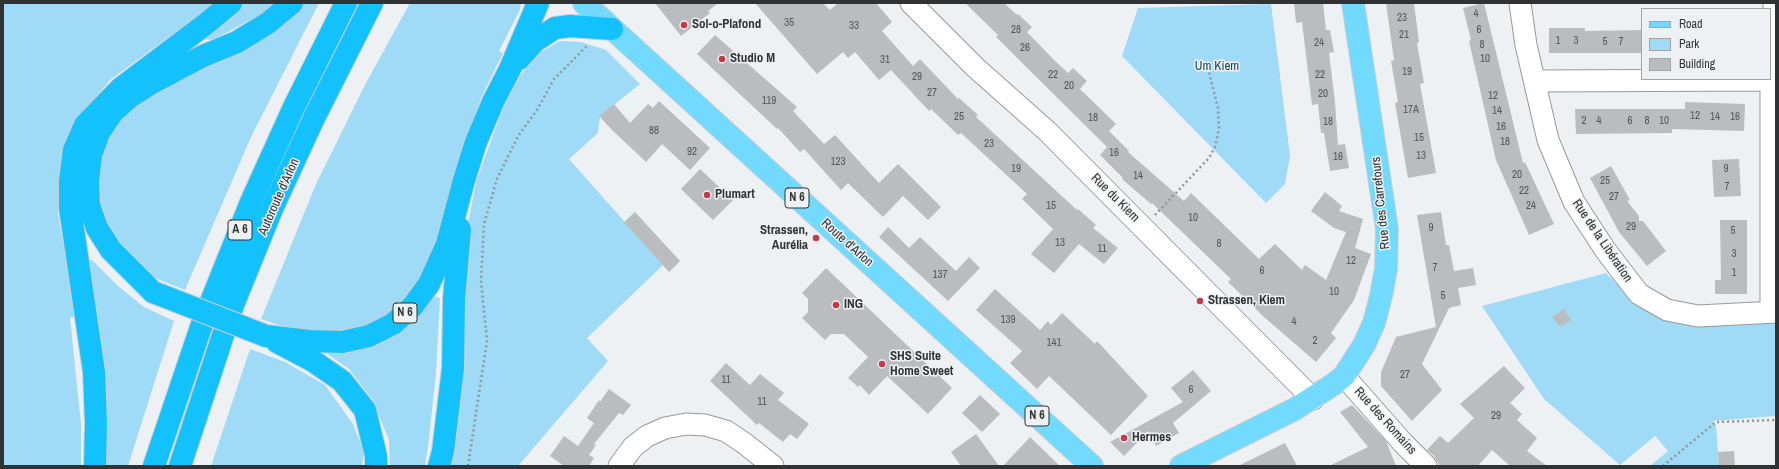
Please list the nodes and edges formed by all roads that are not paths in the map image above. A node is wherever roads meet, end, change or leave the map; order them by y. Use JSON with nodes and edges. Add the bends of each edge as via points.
{"nodes":[{"id":1,"x":231,"y":3,"type":"edge"},
{"id":2,"x":292,"y":3,"type":"edge"},
{"id":3,"x":346,"y":3,"type":"edge"},
{"id":4,"x":372,"y":3,"type":"edge"},
{"id":5,"x":538,"y":3,"type":"edge"},
{"id":6,"x":584,"y":3,"type":"edge"},
{"id":7,"x":911,"y":3,"type":"edge"},
{"id":8,"x":1353,"y":3,"type":"edge"},
{"id":9,"x":1520,"y":3,"type":"edge"},
{"id":10,"x":1774,"y":3,"type":"edge"},
{"id":11,"x":612,"y":29,"type":"junction"},
{"id":12,"x":510,"y":69,"type":"junction"},
{"id":13,"x":1535,"y":80,"type":"junction"},
{"id":14,"x":1771,"y":80,"type":"junction"},
{"id":15,"x":103,"y":105,"type":"junction"},
{"id":16,"x":464,"y":180,"type":"junction"},
{"id":17,"x":153,"y":292,"type":"junction"},
{"id":18,"x":1774,"y":312,"type":"edge"},
{"id":19,"x":266,"y":336,"type":"junction"},
{"id":20,"x":1344,"y":376,"type":"junction"},
{"id":21,"x":207,"y":384,"type":"junction"},
{"id":22,"x":1313,"y":399,"type":"junction"},
{"id":23,"x":96,"y":466,"type":"edge"},
{"id":24,"x":154,"y":466,"type":"edge"},
{"id":25,"x":180,"y":466,"type":"edge"},
{"id":26,"x":194,"y":466,"type":"edge"},
{"id":27,"x":376,"y":466,"type":"edge"},
{"id":28,"x":439,"y":466,"type":"edge"},
{"id":29,"x":619,"y":466,"type":"edge"},
{"id":30,"x":773,"y":466,"type":"edge"},
{"id":31,"x":1092,"y":466,"type":"edge"},
{"id":32,"x":1181,"y":466,"type":"edge"},
{"id":33,"x":1426,"y":466,"type":"edge"}],
"edges":[{"from":1,"to":15,"type":"highway","via":[[145,68]]},
{"from":2,"to":17,"type":"highway","via":[[268,23],[237,42],[203,56],[130,97],[113,112],[99,133],[91,154],[89,205],[110,250]]},
{"from":3,"to":24,"type":"highway","name":"Autoroute d'Arlon","number":"A 6","via":[[294,107],[251,202],[202,324]]},
{"from":4,"to":21,"type":"highway","name":"Autoroute d'Arlon","number":"A 6","via":[[272,209],[233,304]]},
{"from":5,"to":12,"type":"highway","number":"N 6"},
{"from":6,"to":11,"type":"main road","name":"Route d'Arlon","number":"N 6"},
{"from":7,"to":22,"type":"street","name":"Rue du Kiem","via":[[976,68],[1047,131]]},
{"from":8,"to":20,"type":"main road","name":"Rue des Carrefours","via":[[1385,211],[1387,248],[1384,284],[1374,323],[1364,345]]},
{"from":9,"to":13,"type":"street","name":"Rue de la Libération","via":[[1526,45]]},
{"from":10,"to":14,"type":"street"},
{"from":11,"to":12,"type":"highway","number":"N 6","via":[[570,26],[555,28],[535,41]]},
{"from":11,"to":31,"type":"main road","name":"Route d'Arlon","number":"N 6"},
{"from":12,"to":16,"type":"highway","number":"N 6","via":[[492,102]]},
{"from":13,"to":14,"type":"street"},
{"from":13,"to":18,"type":"street","name":"Rue de la Libération","via":[[1548,140],[1574,202],[1606,251],[1639,294],[1667,310],[1698,316]]},
{"from":14,"to":18,"type":"street"},
{"from":15,"to":17,"type":"highway","via":[[90,129],[82,153],[77,181],[79,206],[88,231],[102,257],[128,280]]},
{"from":15,"to":23,"type":"highway","via":[[85,125],[74,150],[70,180],[70,208],[94,372]]},
{"from":16,"to":19,"type":"highway","number":"N 6","via":[[447,244],[429,284],[413,306],[393,324],[369,336],[342,342]]},
{"from":16,"to":28,"type":"highway","number":"N 6","via":[[454,299],[452,368]]},
{"from":17,"to":19,"type":"highway","bridge":true},
{"from":19,"to":27,"type":"highway","via":[[313,361],[342,381],[366,410]]},
{"from":20,"to":22,"type":"main road","name":"Rue des Carrefours"},
{"from":20,"to":33,"type":"street","name":"Rue des Romains"},
{"from":21,"to":25,"type":"highway","name":"Autoroute d'Arlon","number":"A 6"},
{"from":21,"to":26,"type":"highway","number":"A 6"},
{"from":22,"to":32,"type":"main road","name":"Rue des Carrefours"},
{"from":29,"to":30,"type":"street","via":[[633,447],[648,436],[665,428],[686,424],[705,425],[726,431]]}]}
